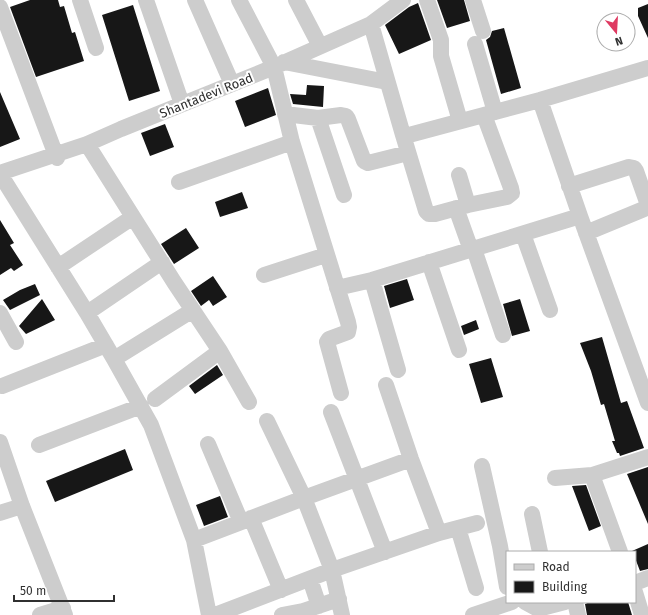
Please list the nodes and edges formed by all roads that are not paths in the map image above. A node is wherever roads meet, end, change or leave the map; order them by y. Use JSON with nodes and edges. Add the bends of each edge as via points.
{"nodes":[{"id":1,"x":80,"y":0,"type":"edge"},
{"id":2,"x":146,"y":0,"type":"edge"},
{"id":3,"x":195,"y":0,"type":"edge"},
{"id":4,"x":239,"y":0,"type":"edge"},
{"id":5,"x":296,"y":0,"type":"edge"},
{"id":6,"x":427,"y":0,"type":"edge"},
{"id":7,"x":473,"y":0,"type":"edge"},
{"id":8,"x":395,"y":2,"type":"edge"},
{"id":9,"x":0,"y":7,"type":"edge"},
{"id":10,"x":371,"y":24,"type":"junction"},
{"id":11,"x":320,"y":46,"type":"junction"},
{"id":12,"x":96,"y":48,"type":"dead end"},
{"id":13,"x":279,"y":65,"type":"junction"},
{"id":14,"x":648,"y":68,"type":"edge"},
{"id":15,"x":387,"y":82,"type":"junction"},
{"id":16,"x":232,"y":84,"type":"junction"},
{"id":17,"x":540,"y":100,"type":"junction"},
{"id":18,"x":182,"y":104,"type":"junction"},
{"id":19,"x":490,"y":113,"type":"junction"},
{"id":20,"x":285,"y":114,"type":"junction"},
{"id":21,"x":318,"y":118,"type":"junction"},
{"id":22,"x":460,"y":121,"type":"junction"},
{"id":23,"x":402,"y":135,"type":"junction"},
{"id":24,"x":292,"y":142,"type":"junction"},
{"id":25,"x":88,"y":144,"type":"junction"},
{"id":26,"x":408,"y":153,"type":"junction"},
{"id":27,"x":57,"y":156,"type":"junction"},
{"id":28,"x":0,"y":173,"type":"edge"},
{"id":29,"x":459,"y":175,"type":"dead end"},
{"id":30,"x":179,"y":182,"type":"dead end"},
{"id":31,"x":569,"y":186,"type":"junction"},
{"id":32,"x":344,"y":195,"type":"dead end"},
{"id":33,"x":462,"y":207,"type":"junction"},
{"id":34,"x":580,"y":216,"type":"junction"},
{"id":35,"x":133,"y":217,"type":"junction"},
{"id":36,"x":586,"y":233,"type":"junction"},
{"id":37,"x":523,"y":234,"type":"junction"},
{"id":38,"x":472,"y":249,"type":"junction"},
{"id":39,"x":326,"y":255,"type":"junction"},
{"id":40,"x":162,"y":262,"type":"junction"},
{"id":41,"x":429,"y":262,"type":"junction"},
{"id":42,"x":58,"y":267,"type":"junction"},
{"id":43,"x":264,"y":275,"type":"dead end"},
{"id":44,"x":372,"y":280,"type":"junction"},
{"id":45,"x":337,"y":288,"type":"junction"},
{"id":46,"x":193,"y":310,"type":"junction"},
{"id":47,"x":550,"y":310,"type":"dead end"},
{"id":48,"x":87,"y":312,"type":"junction"},
{"id":49,"x":0,"y":313,"type":"edge"},
{"id":50,"x":503,"y":334,"type":"dead end"},
{"id":51,"x":16,"y":342,"type":"dead end"},
{"id":52,"x":106,"y":345,"type":"junction"},
{"id":53,"x":458,"y":350,"type":"dead end"},
{"id":54,"x":220,"y":351,"type":"junction"},
{"id":55,"x":114,"y":359,"type":"junction"},
{"id":56,"x":398,"y":370,"type":"dead end"},
{"id":57,"x":386,"y":385,"type":"dead end"},
{"id":58,"x":2,"y":386,"type":"dead end"},
{"id":59,"x":341,"y":393,"type":"dead end"},
{"id":60,"x":148,"y":402,"type":"junction"},
{"id":61,"x":249,"y":402,"type":"dead end"},
{"id":62,"x":648,"y":403,"type":"edge"},
{"id":63,"x":331,"y":412,"type":"dead end"},
{"id":64,"x":267,"y":421,"type":"dead end"},
{"id":65,"x":0,"y":442,"type":"edge"},
{"id":66,"x":208,"y":444,"type":"dead end"},
{"id":67,"x":40,"y":445,"type":"dead end"},
{"id":68,"x":648,"y":457,"type":"edge"},
{"id":69,"x":411,"y":459,"type":"junction"},
{"id":70,"x":482,"y":466,"type":"dead end"},
{"id":71,"x":592,"y":475,"type":"junction"},
{"id":72,"x":555,"y":478,"type":"dead end"},
{"id":73,"x":358,"y":479,"type":"junction"},
{"id":74,"x":304,"y":498,"type":"junction"},
{"id":75,"x":22,"y":506,"type":"junction"},
{"id":76,"x":0,"y":513,"type":"edge"},
{"id":77,"x":532,"y":514,"type":"dead end"},
{"id":78,"x":246,"y":520,"type":"junction"},
{"id":79,"x":477,"y":523,"type":"dead end"},
{"id":80,"x":458,"y":528,"type":"junction"},
{"id":81,"x":439,"y":533,"type":"junction"},
{"id":82,"x":194,"y":540,"type":"junction"},
{"id":83,"x":540,"y":551,"type":"edge"},
{"id":84,"x":620,"y":551,"type":"edge"},
{"id":85,"x":385,"y":552,"type":"junction"},
{"id":86,"x":332,"y":570,"type":"junction"},
{"id":87,"x":648,"y":578,"type":"edge"},
{"id":88,"x":310,"y":579,"type":"junction"},
{"id":89,"x":506,"y":580,"type":"edge"},
{"id":90,"x":636,"y":583,"type":"edge"},
{"id":91,"x":476,"y":588,"type":"dead end"},
{"id":92,"x":281,"y":590,"type":"junction"},
{"id":93,"x":636,"y":595,"type":"edge"},
{"id":94,"x":339,"y":599,"type":"junction"},
{"id":95,"x":551,"y":603,"type":"edge"},
{"id":96,"x":575,"y":603,"type":"edge"},
{"id":97,"x":524,"y":605,"type":"edge"},
{"id":98,"x":319,"y":606,"type":"junction"},
{"id":99,"x":64,"y":612,"type":"edge"},
{"id":100,"x":208,"y":614,"type":"edge"},
{"id":101,"x":40,"y":615,"type":"edge"},
{"id":102,"x":282,"y":615,"type":"edge"},
{"id":103,"x":342,"y":615,"type":"edge"},
{"id":104,"x":473,"y":615,"type":"edge"},
{"id":105,"x":578,"y":615,"type":"edge"},
{"id":106,"x":642,"y":615,"type":"edge"}],
"edges":[{"from":1,"to":12,"type":"street"},
{"from":2,"to":18,"type":"street"},
{"from":3,"to":16,"type":"street"},
{"from":4,"to":13,"type":"street"},
{"from":5,"to":11,"type":"street"},
{"from":6,"to":22,"type":"street","via":[[441,40],[441,56]]},
{"from":7,"to":19,"type":"street"},
{"from":8,"to":10,"type":"street","name":"Shantadevi Road"},
{"from":9,"to":27,"type":"street"},
{"from":10,"to":11,"type":"street","name":"Shantadevi Road"},
{"from":10,"to":15,"type":"street"},
{"from":11,"to":13,"type":"street","name":"Shantadevi Road"},
{"from":13,"to":15,"type":"street"},
{"from":13,"to":16,"type":"street","name":"Shantadevi Road"},
{"from":13,"to":20,"type":"street"},
{"from":14,"to":17,"type":"street"},
{"from":15,"to":23,"type":"street"},
{"from":16,"to":18,"type":"street","name":"Shantadevi Road"},
{"from":17,"to":19,"type":"street"},
{"from":17,"to":31,"type":"street"},
{"from":18,"to":25,"type":"street","name":"Shantadevi Road"},
{"from":19,"to":22,"type":"street"},
{"from":19,"to":33,"type":"street","via":[[512,193],[507,197]]},
{"from":20,"to":21,"type":"street"},
{"from":20,"to":24,"type":"street"},
{"from":21,"to":26,"type":"street","via":[[346,116],[364,161],[368,164]]},
{"from":21,"to":32,"type":"street"},
{"from":22,"to":23,"type":"street"},
{"from":23,"to":26,"type":"street"},
{"from":24,"to":30,"type":"street"},
{"from":24,"to":39,"type":"street"},
{"from":25,"to":27,"type":"street","name":"Shantadevi Road"},
{"from":25,"to":35,"type":"street"},
{"from":26,"to":33,"type":"street","via":[[429,214]]},
{"from":27,"to":28,"type":"street","name":"Shantadevi Road"},
{"from":28,"to":42,"type":"street"},
{"from":29,"to":33,"type":"street"},
{"from":31,"to":34,"type":"street"},
{"from":31,"to":36,"type":"street","via":[[629,167],[636,171],[647,206]]},
{"from":33,"to":38,"type":"street"},
{"from":34,"to":36,"type":"street"},
{"from":34,"to":37,"type":"street"},
{"from":35,"to":40,"type":"street"},
{"from":35,"to":42,"type":"street"},
{"from":36,"to":62,"type":"street"},
{"from":37,"to":38,"type":"street"},
{"from":37,"to":47,"type":"street"},
{"from":38,"to":41,"type":"street"},
{"from":38,"to":50,"type":"street"},
{"from":39,"to":43,"type":"street"},
{"from":39,"to":45,"type":"street"},
{"from":40,"to":46,"type":"street"},
{"from":40,"to":48,"type":"street"},
{"from":41,"to":44,"type":"street"},
{"from":41,"to":53,"type":"street"},
{"from":42,"to":48,"type":"street"},
{"from":44,"to":45,"type":"street"},
{"from":44,"to":56,"type":"street"},
{"from":45,"to":59,"type":"street","via":[[349,327],[348,332],[326,342]]},
{"from":46,"to":54,"type":"street"},
{"from":46,"to":55,"type":"street"},
{"from":48,"to":52,"type":"street"},
{"from":49,"to":51,"type":"street"},
{"from":52,"to":55,"type":"street"},
{"from":52,"to":58,"type":"street"},
{"from":54,"to":60,"type":"street"},
{"from":54,"to":61,"type":"street"},
{"from":55,"to":60,"type":"street"},
{"from":57,"to":69,"type":"street"},
{"from":60,"to":67,"type":"street"},
{"from":60,"to":82,"type":"street","via":[[154,432]]},
{"from":63,"to":73,"type":"street"},
{"from":64,"to":74,"type":"street"},
{"from":65,"to":75,"type":"street"},
{"from":66,"to":78,"type":"street"},
{"from":68,"to":71,"type":"street"},
{"from":69,"to":73,"type":"street"},
{"from":69,"to":81,"type":"street"},
{"from":70,"to":89,"type":"street"},
{"from":71,"to":72,"type":"street"},
{"from":71,"to":84,"type":"street"},
{"from":73,"to":74,"type":"street"},
{"from":73,"to":85,"type":"street"},
{"from":74,"to":78,"type":"street"},
{"from":74,"to":86,"type":"street"},
{"from":75,"to":76,"type":"street"},
{"from":75,"to":99,"type":"street"},
{"from":77,"to":83,"type":"street"},
{"from":78,"to":82,"type":"street"},
{"from":78,"to":92,"type":"street"},
{"from":79,"to":80,"type":"street"},
{"from":80,"to":81,"type":"street"},
{"from":80,"to":91,"type":"street"},
{"from":81,"to":85,"type":"street"},
{"from":82,"to":100,"type":"street"},
{"from":85,"to":86,"type":"street"},
{"from":86,"to":88,"type":"street"},
{"from":86,"to":94,"type":"street"},
{"from":87,"to":90,"type":"street"},
{"from":88,"to":92,"type":"street"},
{"from":88,"to":98,"type":"street"},
{"from":92,"to":100,"type":"street"},
{"from":93,"to":106,"type":"street"},
{"from":94,"to":98,"type":"street"},
{"from":94,"to":103,"type":"street"},
{"from":95,"to":97,"type":"street"},
{"from":96,"to":105,"type":"street"},
{"from":97,"to":104,"type":"street"},
{"from":98,"to":102,"type":"street"},
{"from":99,"to":101,"type":"street"}]}
